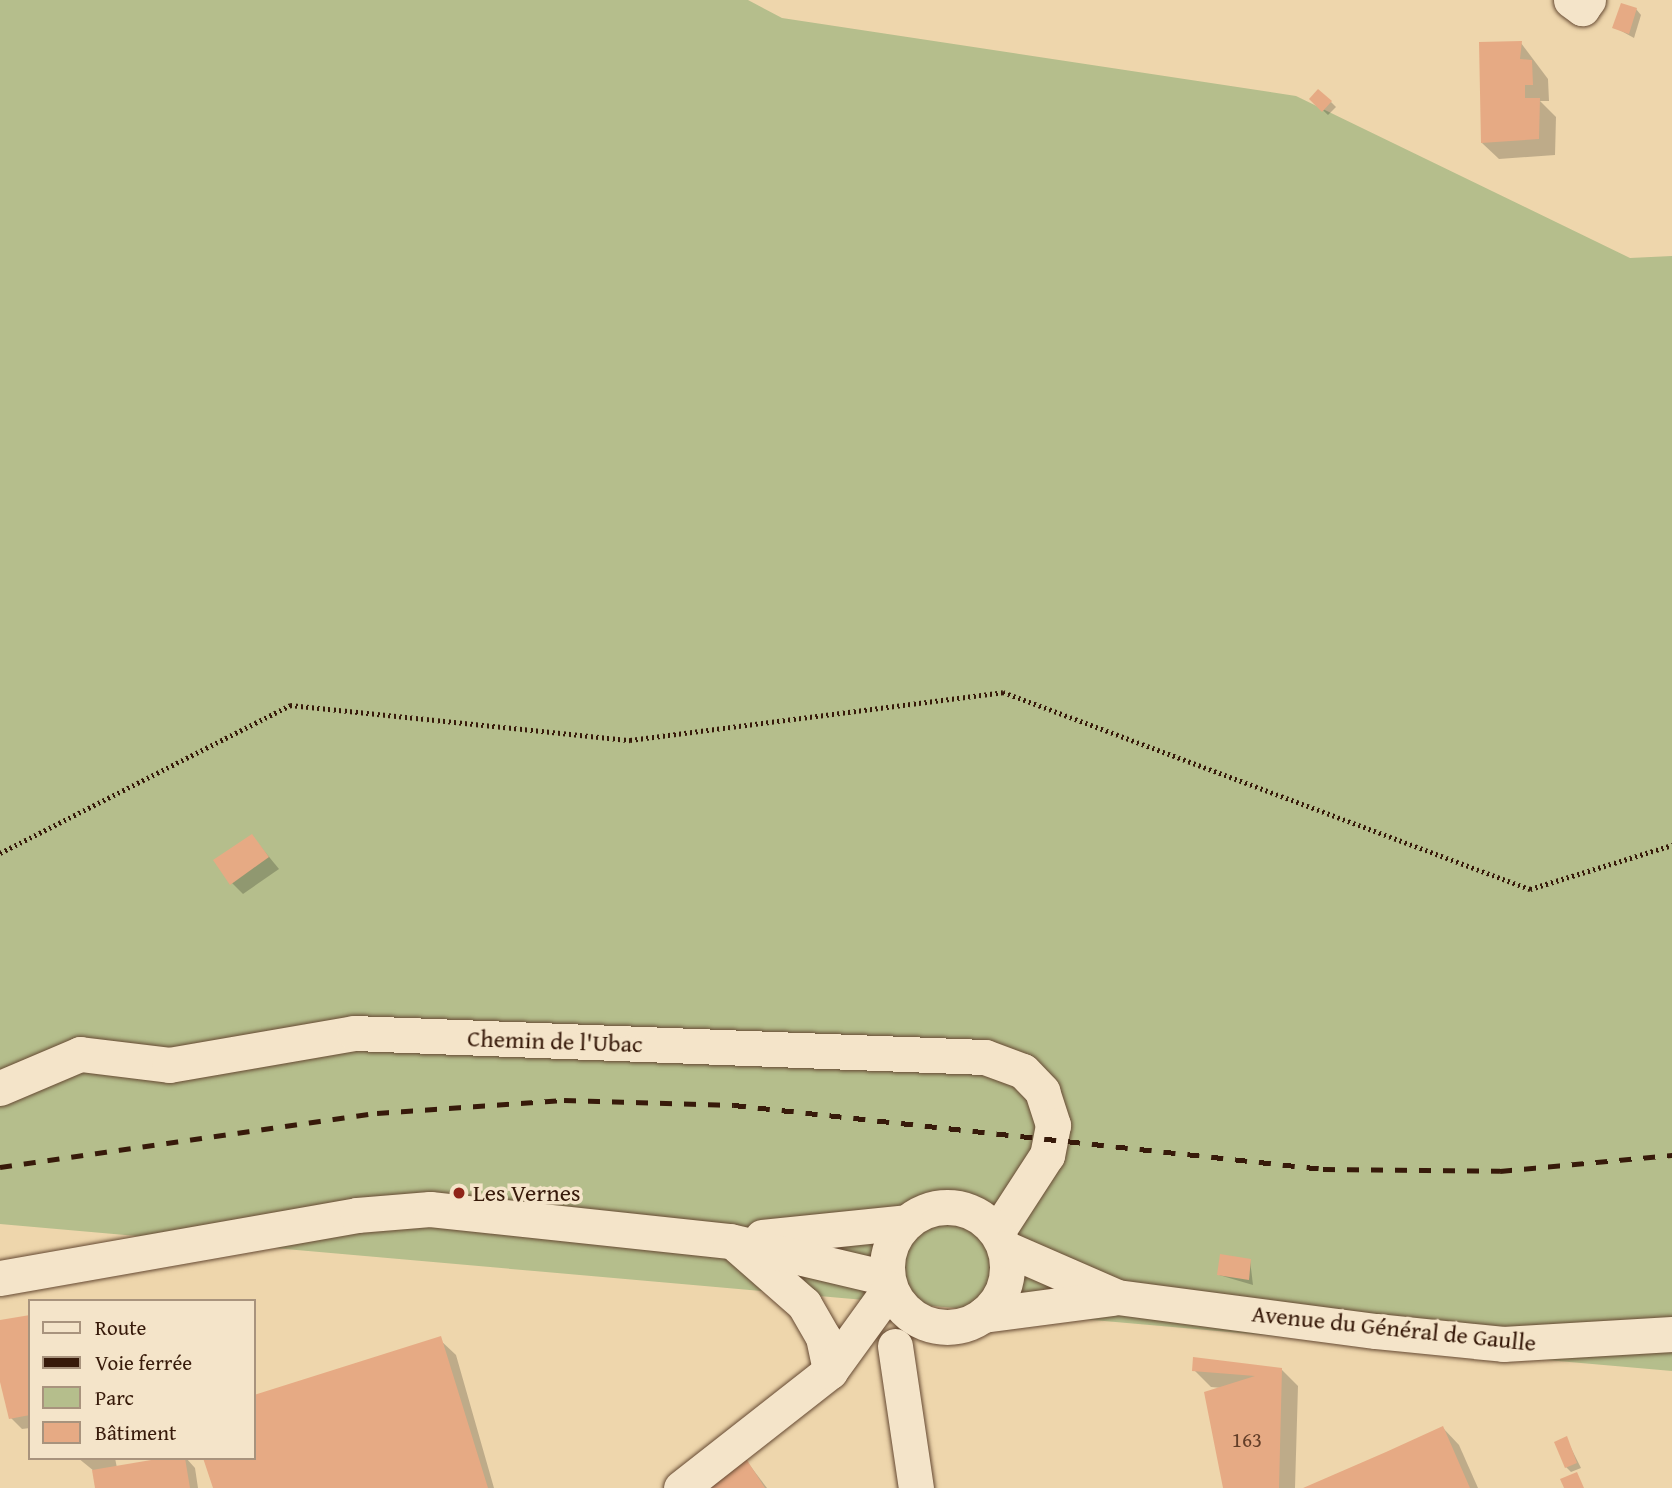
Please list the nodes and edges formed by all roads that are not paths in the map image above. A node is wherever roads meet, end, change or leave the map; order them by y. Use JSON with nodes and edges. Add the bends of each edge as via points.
{"nodes":[{"id":1,"x":1571,"y":0,"type":"edge"},
{"id":2,"x":1588,"y":0,"type":"edge"},
{"id":3,"x":0,"y":1088,"type":"edge"},
{"id":4,"x":1047,"y":1156,"type":"junction"},
{"id":5,"x":964,"y":1209,"type":"junction"},
{"id":6,"x":906,"y":1222,"type":"junction"},
{"id":7,"x":1001,"y":1240,"type":"junction"},
{"id":8,"x":730,"y":1241,"type":"junction"},
{"id":9,"x":0,"y":1278,"type":"edge"},
{"id":10,"x":889,"y":1283,"type":"junction"},
{"id":11,"x":1117,"y":1297,"type":"junction"},
{"id":12,"x":983,"y":1315,"type":"junction"},
{"id":13,"x":932,"y":1325,"type":"junction"},
{"id":14,"x":1672,"y":1334,"type":"edge"},
{"id":15,"x":895,"y":1346,"type":"junction"},
{"id":16,"x":830,"y":1371,"type":"junction"},
{"id":17,"x":681,"y":1488,"type":"edge"},
{"id":18,"x":916,"y":1488,"type":"edge"}],
"edges":[{"from":1,"to":2,"type":"street","via":[[1582,8]]},
{"from":3,"to":4,"type":"street","name":"Chemin de l'Ubac","via":[[80,1054],[169,1065],[354,1033],[985,1057],[1023,1071],[1042,1091],[1053,1125]]},
{"from":4,"to":5,"type":"street"},
{"from":4,"to":7,"type":"street","name":"Chemin de l'Ubac"},
{"from":5,"to":6,"type":"street","via":[[923,1211]]},
{"from":5,"to":7,"type":"street"},
{"from":6,"to":8,"type":"street"},
{"from":6,"to":10,"type":"street","via":[[887,1258]]},
{"from":7,"to":11,"type":"street","name":"Avenue du Général de Gaulle"},
{"from":7,"to":12,"type":"street","via":[[1006,1282]]},
{"from":8,"to":9,"type":"street","via":[[430,1209],[357,1215]]},
{"from":8,"to":10,"type":"street"},
{"from":8,"to":16,"type":"street","via":[[804,1304],[823,1337]]},
{"from":10,"to":13,"type":"street","via":[[908,1313]]},
{"from":10,"to":16,"type":"street"},
{"from":11,"to":12,"type":"street","name":"Avenue du Général de Gaulle"},
{"from":11,"to":14,"type":"street","name":"Avenue du Général de Gaulle","via":[[1503,1344]]},
{"from":12,"to":13,"type":"street","via":[[965,1325]]},
{"from":13,"to":15,"type":"street"},
{"from":15,"to":16,"type":"street"},
{"from":15,"to":18,"type":"street"},
{"from":16,"to":17,"type":"street"}]}
